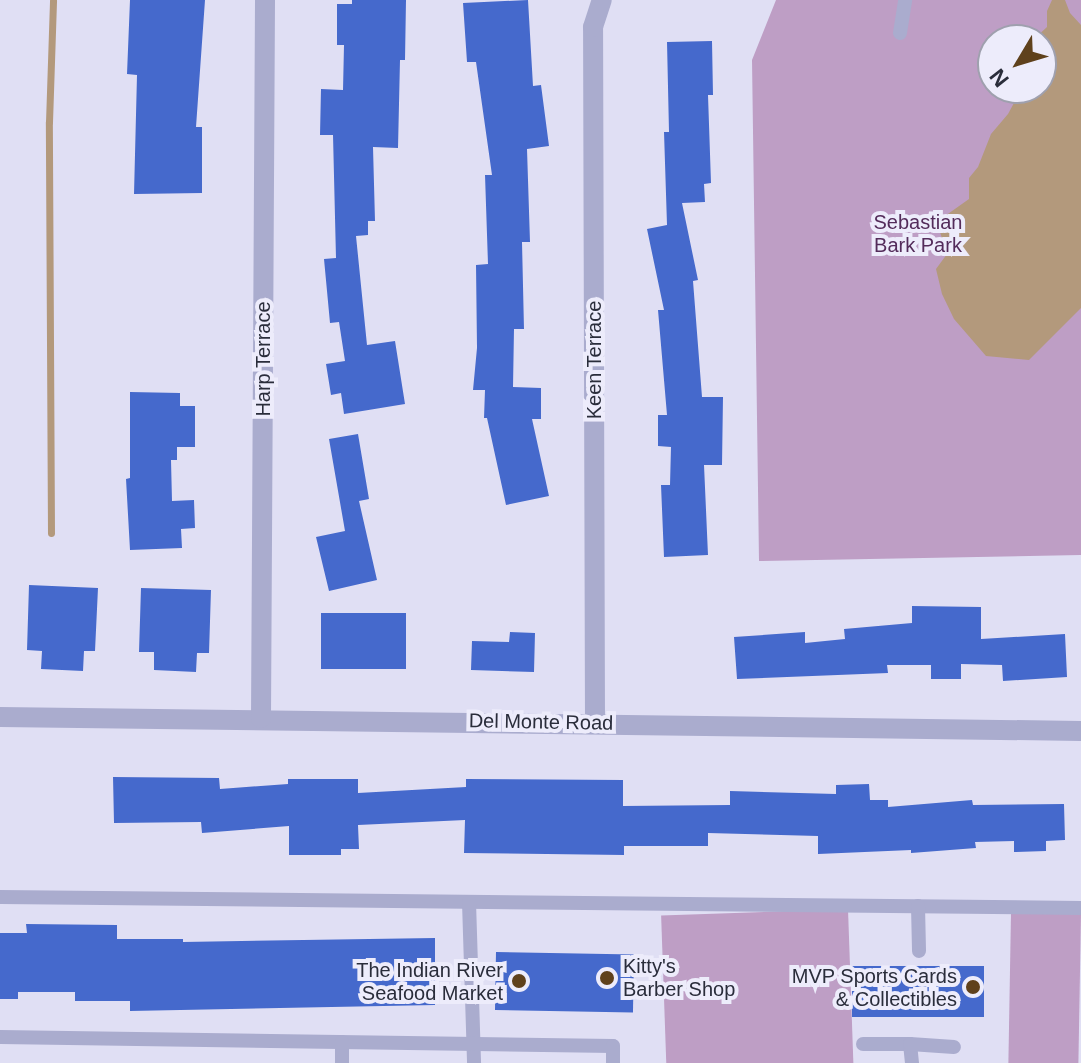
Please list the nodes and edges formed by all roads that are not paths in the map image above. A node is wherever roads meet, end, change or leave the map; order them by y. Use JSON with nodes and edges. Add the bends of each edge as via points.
{"nodes":[{"id":1,"x":265,"y":0,"type":"edge"},
{"id":2,"x":602,"y":0,"type":"edge"},
{"id":3,"x":905,"y":0,"type":"edge"},
{"id":4,"x":900,"y":33,"type":"dead end"},
{"id":5,"x":0,"y":717,"type":"edge"},
{"id":6,"x":261,"y":718,"type":"junction"},
{"id":7,"x":595,"y":722,"type":"junction"},
{"id":8,"x":1081,"y":731,"type":"edge"},
{"id":9,"x":0,"y":897,"type":"edge"},
{"id":10,"x":469,"y":902,"type":"junction"},
{"id":11,"x":918,"y":906,"type":"junction"},
{"id":12,"x":1081,"y":908,"type":"edge"},
{"id":13,"x":919,"y":951,"type":"dead end"},
{"id":14,"x":0,"y":1037,"type":"edge"},
{"id":15,"x":342,"y":1042,"type":"junction"},
{"id":16,"x":474,"y":1044,"type":"junction"},
{"id":17,"x":863,"y":1044,"type":"dead end"},
{"id":18,"x":910,"y":1044,"type":"junction"},
{"id":19,"x":954,"y":1047,"type":"dead end"},
{"id":20,"x":342,"y":1063,"type":"edge"},
{"id":21,"x":474,"y":1063,"type":"edge"},
{"id":22,"x":613,"y":1063,"type":"edge"},
{"id":23,"x":912,"y":1063,"type":"edge"}],
"edges":[{"from":1,"to":6,"type":"street","name":"Harp Terrace"},
{"from":2,"to":7,"type":"street","name":"Keen Terrace","via":[[593,27]]},
{"from":3,"to":4,"type":"lane"},
{"from":5,"to":6,"type":"street","name":"Del Monte Road"},
{"from":6,"to":7,"type":"street","name":"Del Monte Road"},
{"from":7,"to":8,"type":"street","name":"Del Monte Road"},
{"from":9,"to":10,"type":"lane"},
{"from":10,"to":11,"type":"lane"},
{"from":10,"to":16,"type":"lane"},
{"from":11,"to":12,"type":"lane"},
{"from":11,"to":13,"type":"lane"},
{"from":14,"to":15,"type":"lane"},
{"from":15,"to":16,"type":"lane"},
{"from":15,"to":20,"type":"lane"},
{"from":16,"to":21,"type":"lane"},
{"from":16,"to":22,"type":"lane","via":[[613,1046]]},
{"from":17,"to":18,"type":"lane"},
{"from":18,"to":19,"type":"lane"},
{"from":18,"to":23,"type":"lane"}]}
